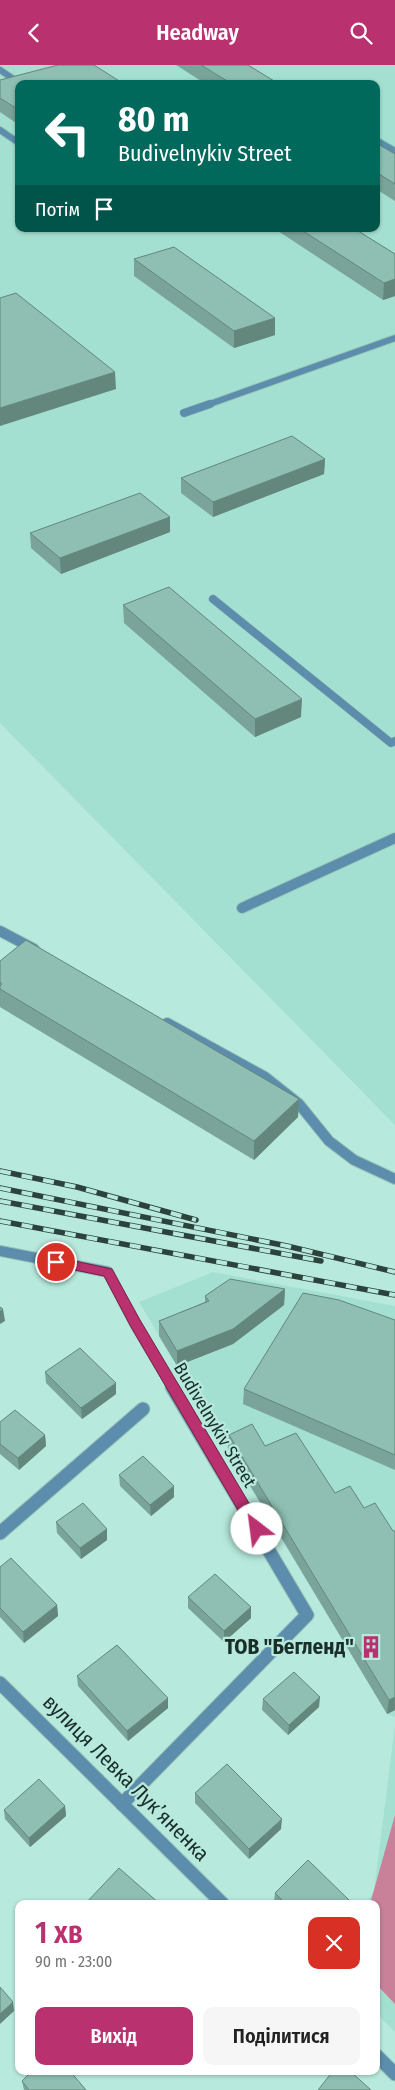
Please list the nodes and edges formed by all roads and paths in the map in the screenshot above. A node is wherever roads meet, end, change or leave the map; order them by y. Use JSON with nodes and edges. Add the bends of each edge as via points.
{"nodes":[{"id":1,"x":0,"y":70,"type":"edge"},
{"id":2,"x":15,"y":80,"type":"edge"},
{"id":3,"x":0,"y":130,"type":"edge"},
{"id":4,"x":15,"y":140,"type":"edge"},
{"id":5,"x":380,"y":142,"type":"edge"},
{"id":6,"x":394,"y":150,"type":"edge"},
{"id":7,"x":395,"y":338,"type":"edge"},
{"id":8,"x":184,"y":413,"type":"dead end"},
{"id":9,"x":213,"y":599,"type":"dead end"},
{"id":10,"x":395,"y":741,"type":"edge"},
{"id":11,"x":395,"y":838,"type":"edge"},
{"id":12,"x":242,"y":908,"type":"dead end"},
{"id":13,"x":0,"y":931,"type":"edge"},
{"id":14,"x":40,"y":953,"type":"edge"},
{"id":15,"x":162,"y":1019,"type":"edge"},
{"id":16,"x":395,"y":1179,"type":"edge"},
{"id":17,"x":0,"y":1251,"type":"edge"},
{"id":18,"x":143,"y":1409,"type":"dead end"},
{"id":19,"x":0,"y":1533,"type":"edge"},
{"id":20,"x":0,"y":1683,"type":"edge"},
{"id":21,"x":122,"y":1804,"type":"junction"},
{"id":22,"x":219,"y":1900,"type":"edge"},
{"id":23,"x":380,"y":2059,"type":"edge"},
{"id":24,"x":395,"y":2073,"type":"edge"}],
"edges":[{"from":1,"to":2,"type":"street"},
{"from":3,"to":4,"type":"street"},
{"from":5,"to":6,"type":"street"},
{"from":7,"to":8,"type":"street"},
{"from":9,"to":10,"type":"street","via":[[391,743]]},
{"from":11,"to":12,"type":"street"},
{"from":13,"to":14,"type":"street"},
{"from":15,"to":16,"type":"street","via":[[265,1077],[299,1104],[330,1141],[354,1160]]},
{"from":17,"to":21,"type":"street","name":"Budivelnykiv Street","via":[[108,1272],[307,1615]]},
{"from":18,"to":19,"type":"street"},
{"from":20,"to":21,"type":"street","name":"вулиця Левка Лукʼяненка"},
{"from":21,"to":22,"type":"street","name":"вулиця Левка Лукʼяненка"},
{"from":23,"to":24,"type":"street"}]}
